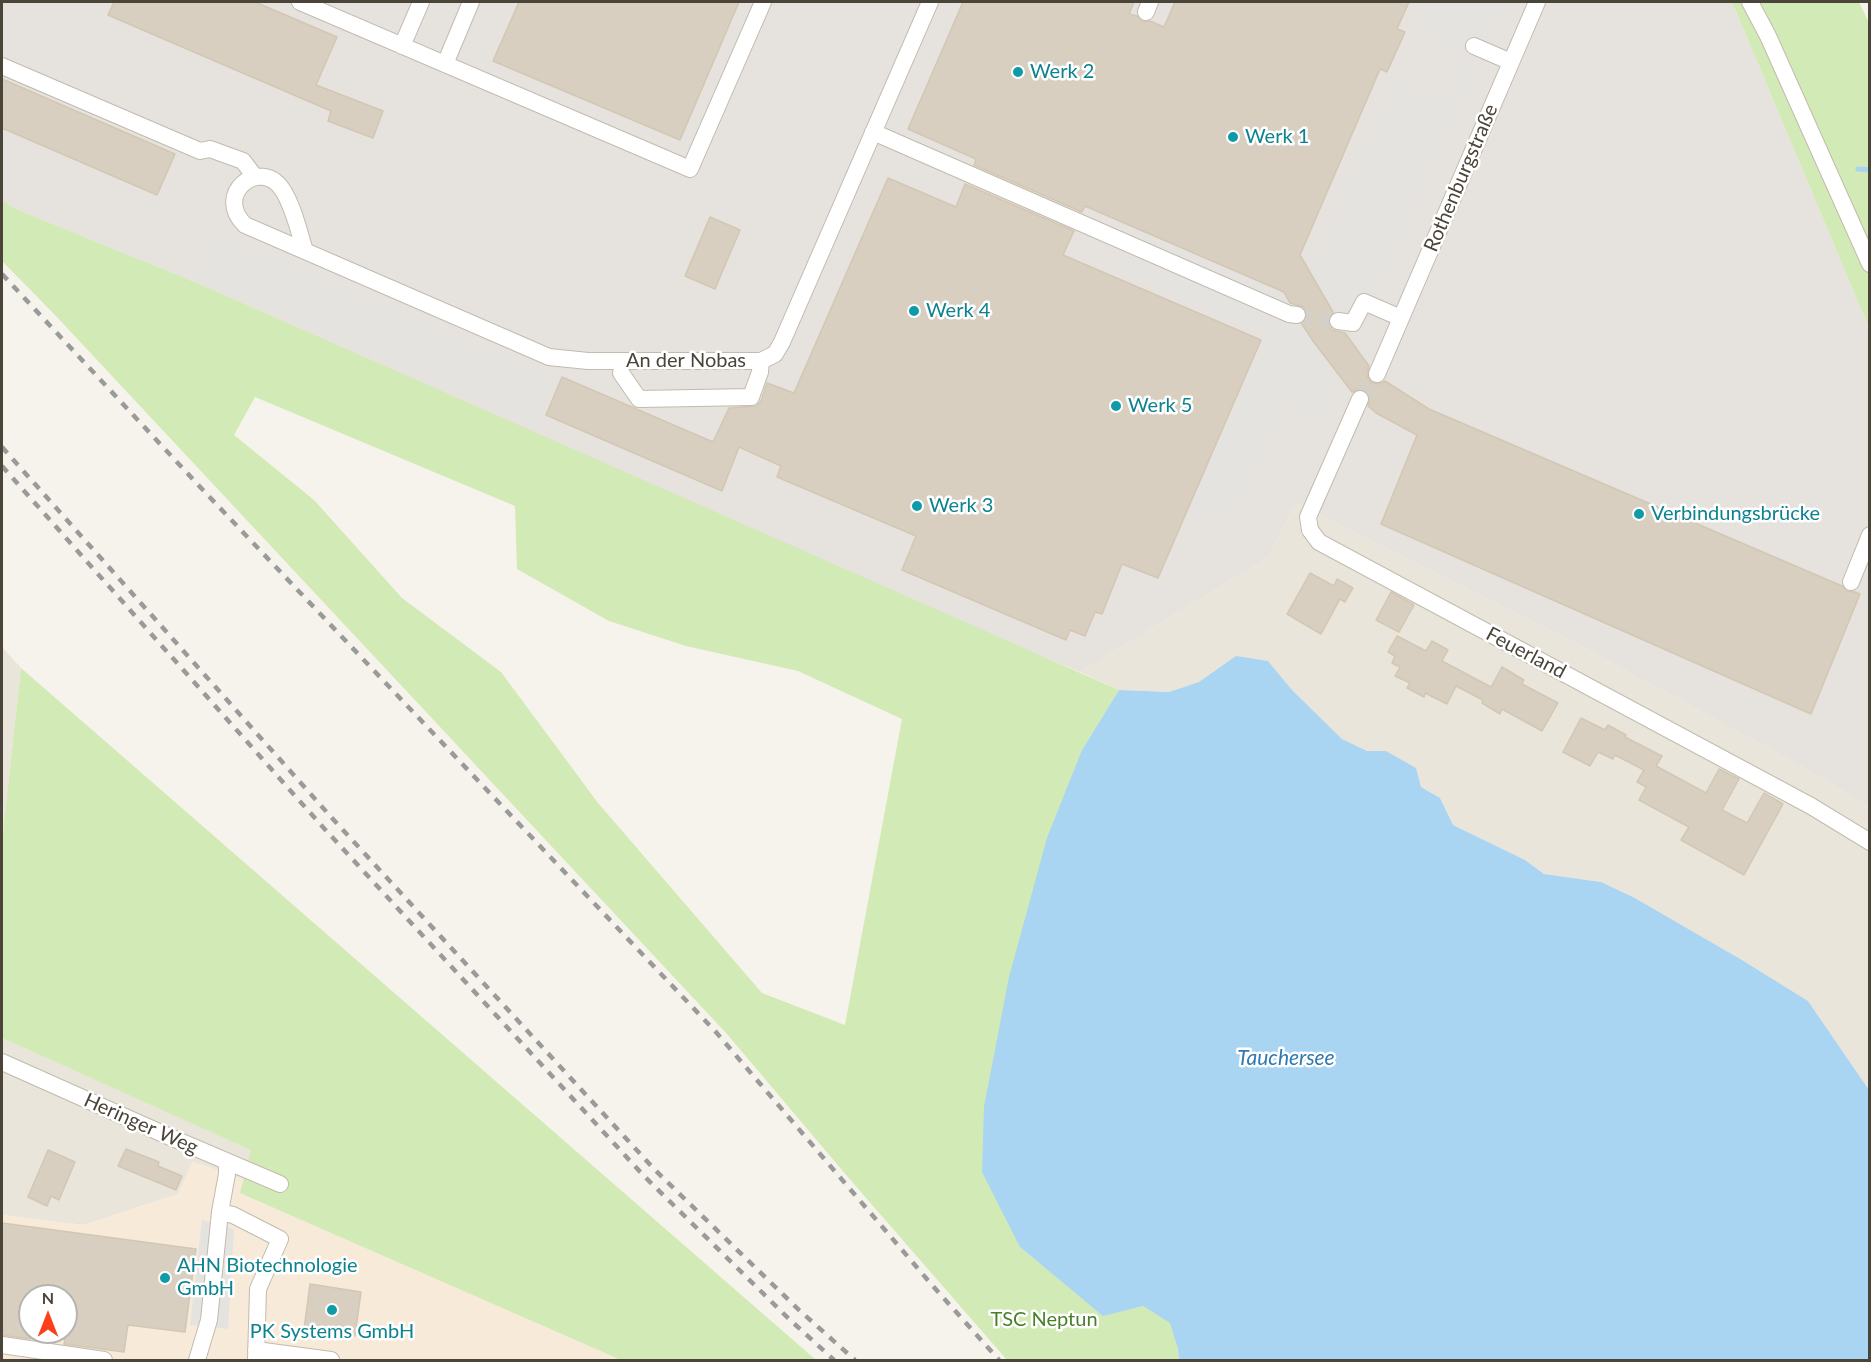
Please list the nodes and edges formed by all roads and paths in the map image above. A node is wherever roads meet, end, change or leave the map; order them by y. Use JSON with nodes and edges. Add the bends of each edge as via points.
{"nodes":[{"id":1,"x":300,"y":2,"type":"edge"},
{"id":2,"x":421,"y":2,"type":"edge"},
{"id":3,"x":471,"y":2,"type":"edge"},
{"id":4,"x":763,"y":2,"type":"edge"},
{"id":5,"x":930,"y":2,"type":"edge"},
{"id":6,"x":1537,"y":2,"type":"edge"},
{"id":7,"x":1750,"y":2,"type":"edge"},
{"id":8,"x":402,"y":46,"type":"junction"},
{"id":9,"x":1474,"y":46,"type":"dead end"},
{"id":10,"x":1511,"y":62,"type":"junction"},
{"id":11,"x":445,"y":64,"type":"junction"},
{"id":12,"x":2,"y":66,"type":"edge"},
{"id":13,"x":873,"y":132,"type":"junction"},
{"id":14,"x":255,"y":177,"type":"junction"},
{"id":15,"x":305,"y":251,"type":"junction"},
{"id":16,"x":1869,"y":264,"type":"edge"},
{"id":17,"x":1297,"y":315,"type":"tunnel mouth"},
{"id":18,"x":1401,"y":318,"type":"junction"},
{"id":19,"x":1338,"y":321,"type":"tunnel mouth"},
{"id":20,"x":761,"y":361,"type":"junction"},
{"id":21,"x":621,"y":373,"type":"dead end"},
{"id":22,"x":1377,"y":374,"type":"tunnel mouth"},
{"id":23,"x":1360,"y":399,"type":"tunnel mouth"},
{"id":24,"x":1869,"y":535,"type":"edge"},
{"id":25,"x":1851,"y":582,"type":"dead end"},
{"id":26,"x":1869,"y":842,"type":"edge"},
{"id":27,"x":2,"y":1062,"type":"edge"},
{"id":28,"x":227,"y":1162,"type":"junction"},
{"id":29,"x":280,"y":1184,"type":"dead end"},
{"id":30,"x":220,"y":1212,"type":"junction"},
{"id":31,"x":2,"y":1345,"type":"edge"},
{"id":32,"x":256,"y":1355,"type":"edge"},
{"id":33,"x":104,"y":1360,"type":"edge"},
{"id":34,"x":197,"y":1360,"type":"edge"},
{"id":35,"x":331,"y":1360,"type":"edge"}],
"edges":[{"from":1,"to":8,"type":"street"},
{"from":2,"to":8,"type":"street"},
{"from":3,"to":11,"type":"street"},
{"from":4,"to":11,"type":"street","via":[[690,169]]},
{"from":5,"to":13,"type":"street","name":"An der Nobas"},
{"from":6,"to":10,"type":"street","name":"Rothenburgstraße"},
{"from":7,"to":16,"type":"street"},
{"from":8,"to":11,"type":"street"},
{"from":9,"to":10,"type":"street"},
{"from":10,"to":18,"type":"street","name":"Rothenburgstraße"},
{"from":12,"to":14,"type":"street","via":[[200,151],[210,148],[243,161]]},
{"from":13,"to":17,"type":"street"},
{"from":13,"to":20,"type":"street","name":"An der Nobas","via":[[782,342],[775,354]]},
{"from":14,"to":15,"type":"street","via":[[269,178],[282,188]]},
{"from":14,"to":15,"type":"street","name":"An der Nobas","via":[[245,181],[237,192],[234,211],[238,219]]},
{"from":15,"to":20,"type":"street","name":"An der Nobas","via":[[549,357],[588,361]]},
{"from":18,"to":19,"type":"street","via":[[1364,302],[1353,323]]},
{"from":18,"to":22,"type":"street","name":"Rothenburgstraße"},
{"from":20,"to":21,"type":"street","via":[[751,397],[639,399]]},
{"from":23,"to":26,"type":"street","name":"Feuerland","via":[[1308,517],[1310,530],[1319,542],[1811,806]]},
{"from":24,"to":25,"type":"street"},
{"from":27,"to":28,"type":"street","name":"Heringer Weg"},
{"from":28,"to":29,"type":"street","name":"Heringer Weg"},
{"from":28,"to":30,"type":"street"},
{"from":30,"to":32,"type":"street","via":[[280,1239],[258,1289]]},
{"from":30,"to":34,"type":"street","via":[[209,1320]]},
{"from":31,"to":33,"type":"street"},
{"from":32,"to":35,"type":"street"}]}
